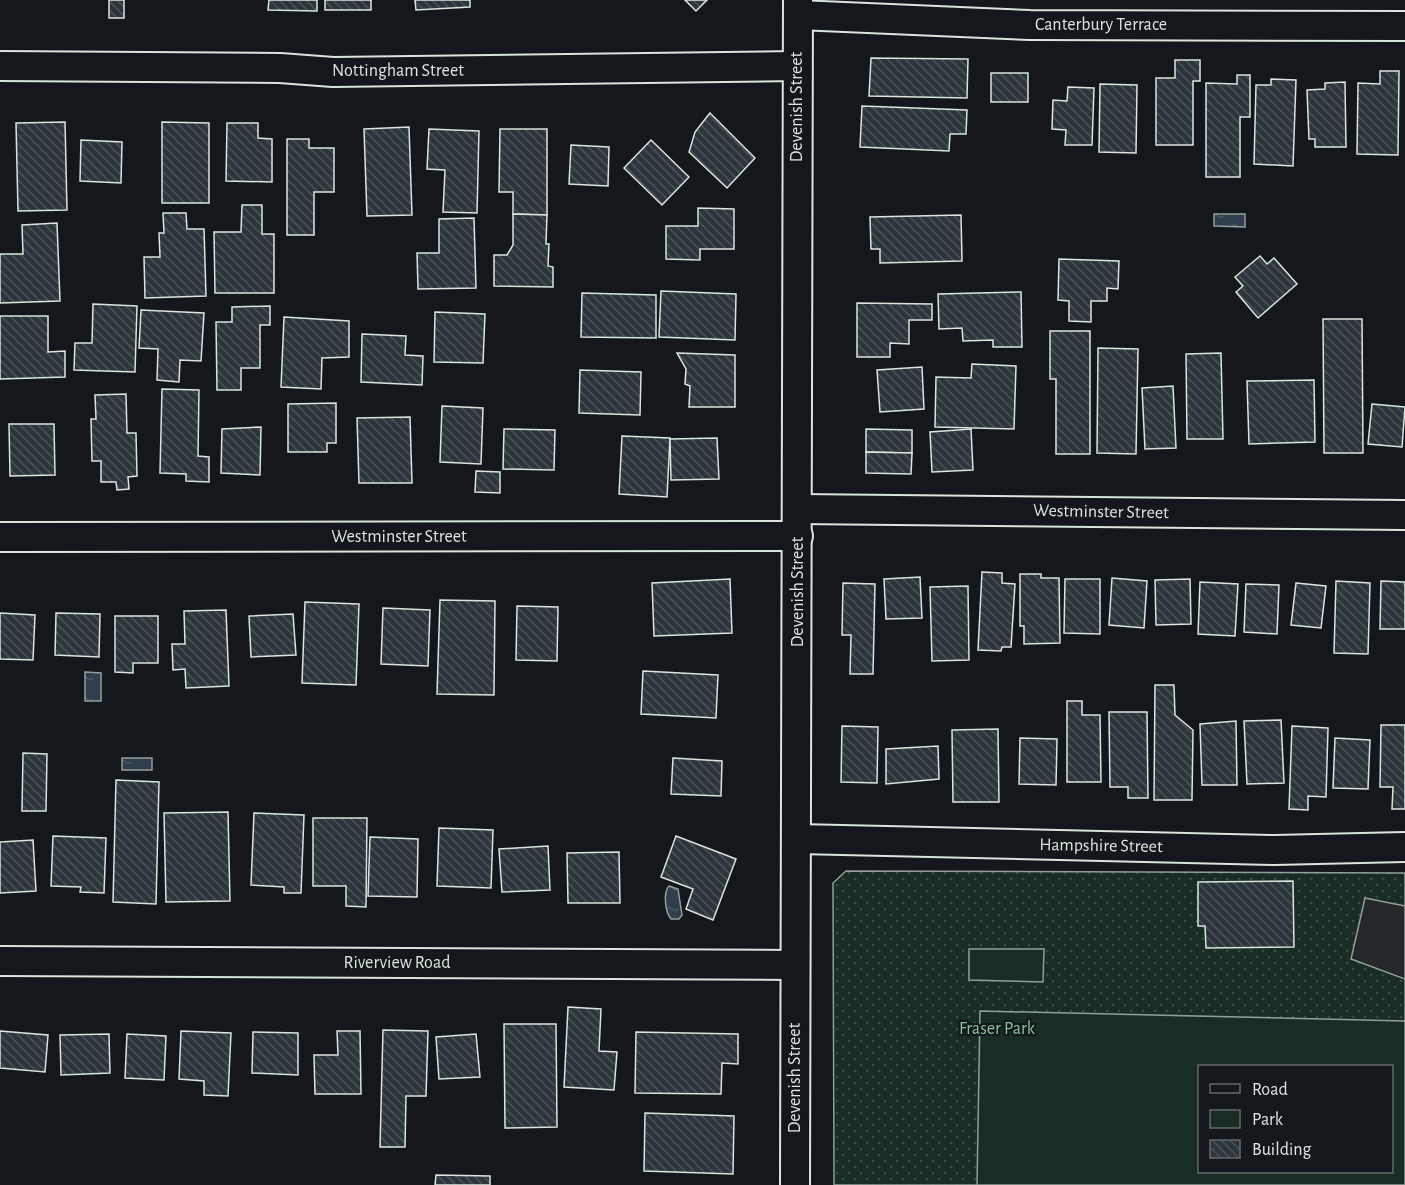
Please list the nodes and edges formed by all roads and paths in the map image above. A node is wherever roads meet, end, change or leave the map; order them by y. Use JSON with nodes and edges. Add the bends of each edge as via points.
{"nodes":[{"id":1,"x":798,"y":8,"type":"edge"},
{"id":2,"x":1405,"y":26,"type":"edge"},
{"id":3,"x":0,"y":66,"type":"edge"},
{"id":4,"x":797,"y":66,"type":"junction"},
{"id":5,"x":1405,"y":515,"type":"edge"},
{"id":6,"x":798,"y":523,"type":"junction"},
{"id":7,"x":0,"y":537,"type":"edge"},
{"id":8,"x":798,"y":839,"type":"junction"},
{"id":9,"x":1405,"y":847,"type":"edge"},
{"id":10,"x":0,"y":962,"type":"edge"},
{"id":11,"x":794,"y":965,"type":"junction"},
{"id":12,"x":795,"y":1185,"type":"edge"}],
"edges":[{"from":1,"to":2,"type":"street","name":"Canterbury Terrace","via":[[1030,26]]},
{"from":1,"to":4,"type":"street","name":"Devenish Street"},
{"from":3,"to":4,"type":"street","name":"Nottingham Street","via":[[280,68],[333,72]]},
{"from":4,"to":6,"type":"street","name":"Devenish Street"},
{"from":5,"to":6,"type":"street","name":"Westminster Street"},
{"from":6,"to":7,"type":"street","name":"Westminster Street"},
{"from":6,"to":8,"type":"street","name":"Devenish Street"},
{"from":8,"to":9,"type":"street","name":"Hampshire Street","via":[[1274,850]]},
{"from":8,"to":11,"type":"street","name":"Devenish Street"},
{"from":10,"to":11,"type":"street","name":"Riverview Road"},
{"from":11,"to":12,"type":"street","name":"Devenish Street"}]}
